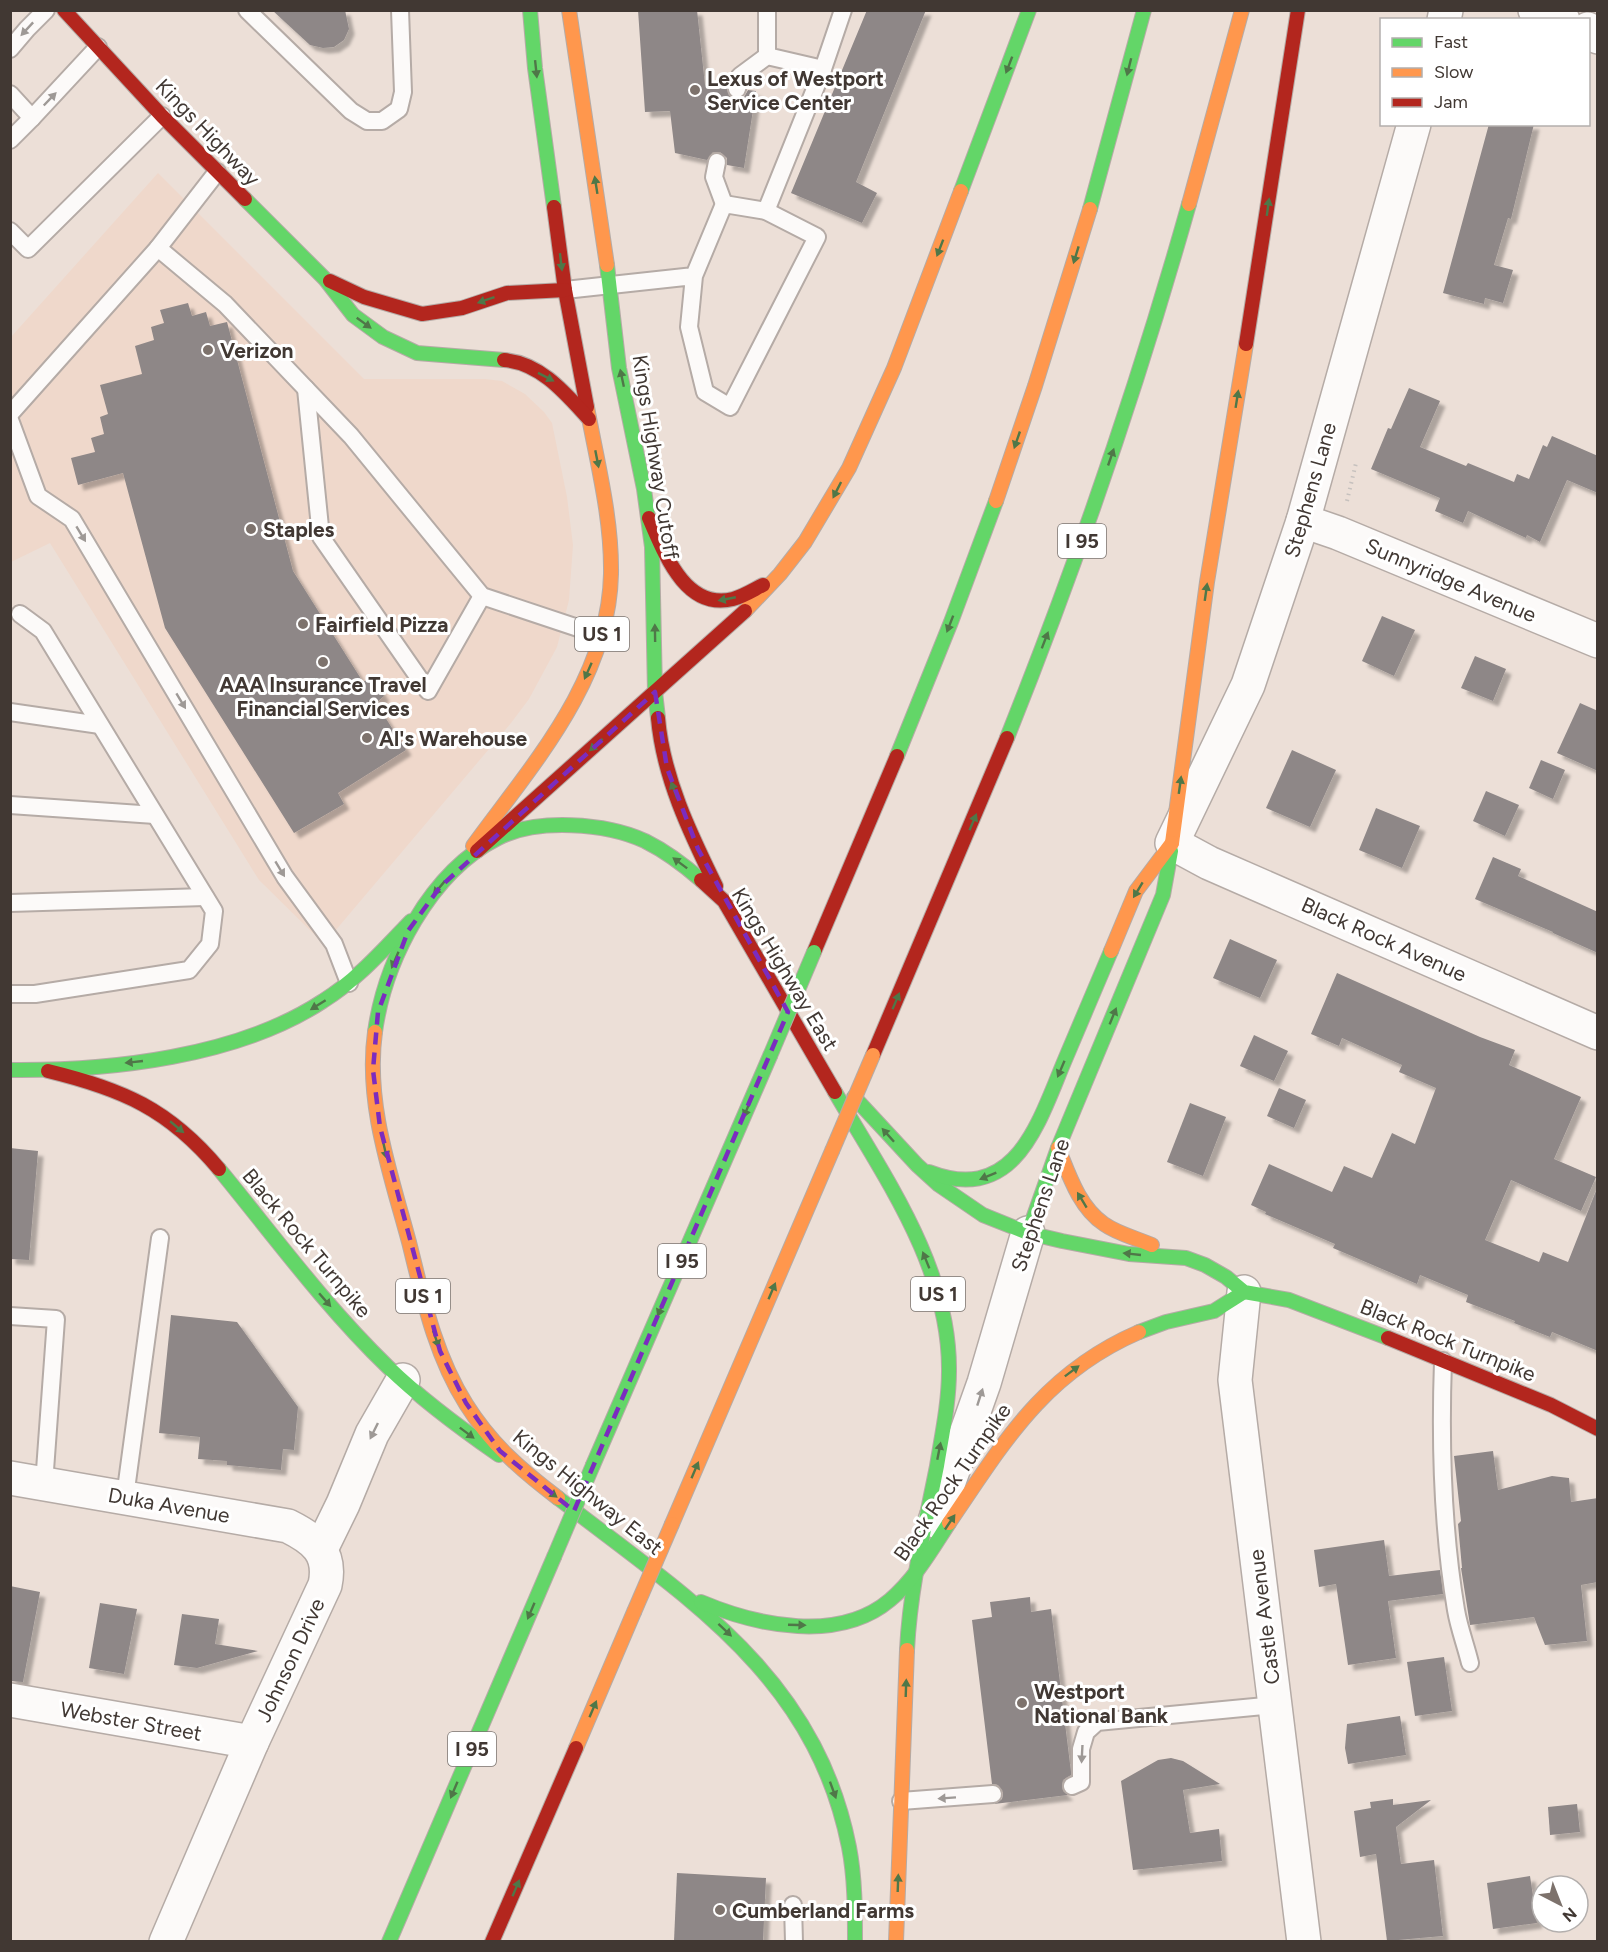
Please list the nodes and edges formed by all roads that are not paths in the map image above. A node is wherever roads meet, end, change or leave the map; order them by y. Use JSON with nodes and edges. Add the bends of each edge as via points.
{"nodes":[{"id":1,"x":46,"y":10,"type":"edge"},
{"id":2,"x":64,"y":10,"type":"edge"},
{"id":3,"x":247,"y":10,"type":"edge"},
{"id":4,"x":400,"y":10,"type":"edge"},
{"id":5,"x":530,"y":10,"type":"edge"},
{"id":6,"x":569,"y":10,"type":"edge"},
{"id":7,"x":767,"y":10,"type":"edge"},
{"id":8,"x":843,"y":10,"type":"edge"},
{"id":9,"x":1029,"y":10,"type":"edge"},
{"id":10,"x":1144,"y":10,"type":"edge"},
{"id":11,"x":1242,"y":10,"type":"edge"},
{"id":12,"x":1298,"y":10,"type":"edge"},
{"id":13,"x":1535,"y":10,"type":"edge"},
{"id":14,"x":1557,"y":18,"type":"edge"},
{"id":15,"x":98,"y":47,"type":"junction"},
{"id":16,"x":10,"y":50,"type":"edge"},
{"id":17,"x":767,"y":56,"type":"junction"},
{"id":18,"x":823,"y":69,"type":"junction"},
{"id":19,"x":737,"y":89,"type":"dead end"},
{"id":20,"x":10,"y":93,"type":"edge"},
{"id":21,"x":162,"y":116,"type":"junction"},
{"id":22,"x":32,"y":118,"type":"junction"},
{"id":23,"x":1413,"y":126,"type":"edge"},
{"id":24,"x":10,"y":140,"type":"edge"},
{"id":25,"x":717,"y":162,"type":"dead end"},
{"id":26,"x":217,"y":172,"type":"junction"},
{"id":27,"x":724,"y":204,"type":"junction"},
{"id":28,"x":766,"y":211,"type":"junction"},
{"id":29,"x":10,"y":231,"type":"edge"},
{"id":30,"x":158,"y":248,"type":"junction"},
{"id":31,"x":694,"y":276,"type":"junction"},
{"id":32,"x":325,"y":279,"type":"junction"},
{"id":33,"x":610,"y":286,"type":"junction"},
{"id":34,"x":565,"y":290,"type":"junction"},
{"id":35,"x":306,"y":389,"type":"junction"},
{"id":36,"x":10,"y":414,"type":"edge"},
{"id":37,"x":589,"y":419,"type":"junction"},
{"id":38,"x":10,"y":420,"type":"edge"},
{"id":39,"x":649,"y":518,"type":"junction"},
{"id":40,"x":1303,"y":521,"type":"junction"},
{"id":41,"x":780,"y":574,"type":"junction"},
{"id":42,"x":482,"y":597,"type":"junction"},
{"id":43,"x":20,"y":614,"type":"dead end"},
{"id":44,"x":602,"y":636,"type":"junction"},
{"id":45,"x":1598,"y":642,"type":"edge"},
{"id":46,"x":655,"y":692,"type":"junction"},
{"id":47,"x":10,"y":712,"type":"edge"},
{"id":48,"x":100,"y":725,"type":"junction"},
{"id":49,"x":10,"y":806,"type":"edge"},
{"id":50,"x":154,"y":815,"type":"junction"},
{"id":51,"x":1172,"y":843,"type":"junction"},
{"id":52,"x":477,"y":851,"type":"junction"},
{"id":53,"x":457,"y":869,"type":"junction"},
{"id":54,"x":205,"y":897,"type":"junction"},
{"id":55,"x":724,"y":901,"type":"junction"},
{"id":56,"x":10,"y":903,"type":"edge"},
{"id":57,"x":423,"y":909,"type":"junction"},
{"id":58,"x":349,"y":983,"type":"junction"},
{"id":59,"x":10,"y":994,"type":"edge"},
{"id":60,"x":1598,"y":1033,"type":"edge"},
{"id":61,"x":808,"y":1046,"type":"junction"},
{"id":62,"x":10,"y":1070,"type":"edge"},
{"id":63,"x":48,"y":1071,"type":"junction"},
{"id":64,"x":1058,"y":1148,"type":"junction"},
{"id":65,"x":916,"y":1165,"type":"junction"},
{"id":66,"x":1028,"y":1233,"type":"junction"},
{"id":67,"x":160,"y":1238,"type":"dead end"},
{"id":68,"x":1186,"y":1258,"type":"junction"},
{"id":69,"x":1244,"y":1292,"type":"junction"},
{"id":70,"x":10,"y":1316,"type":"edge"},
{"id":71,"x":1443,"y":1361,"type":"junction"},
{"id":72,"x":403,"y":1380,"type":"junction"},
{"id":73,"x":1598,"y":1429,"type":"edge"},
{"id":74,"x":520,"y":1470,"type":"junction"},
{"id":75,"x":10,"y":1478,"type":"edge"},
{"id":76,"x":44,"y":1484,"type":"junction"},
{"id":77,"x":125,"y":1497,"type":"junction"},
{"id":78,"x":321,"y":1549,"type":"junction"},
{"id":79,"x":917,"y":1570,"type":"junction"},
{"id":80,"x":681,"y":1592,"type":"junction"},
{"id":81,"x":1470,"y":1663,"type":"dead end"},
{"id":82,"x":10,"y":1700,"type":"edge"},
{"id":83,"x":1275,"y":1705,"type":"junction"},
{"id":84,"x":252,"y":1742,"type":"junction"},
{"id":85,"x":1072,"y":1786,"type":"dead end"},
{"id":86,"x":993,"y":1794,"type":"dead end"},
{"id":87,"x":901,"y":1801,"type":"junction"},
{"id":88,"x":793,"y":1905,"type":"dead end"},
{"id":89,"x":166,"y":1941,"type":"edge"},
{"id":90,"x":389,"y":1941,"type":"edge"},
{"id":91,"x":492,"y":1941,"type":"edge"},
{"id":92,"x":794,"y":1941,"type":"edge"},
{"id":93,"x":855,"y":1941,"type":"edge"},
{"id":94,"x":896,"y":1941,"type":"edge"},
{"id":95,"x":1304,"y":1941,"type":"edge"}],
"edges":[{"from":1,"to":16,"type":"lane","one_way":true},
{"from":2,"to":15,"type":"main road","name":"Kings Highway"},
{"from":3,"to":4,"type":"lane","via":[[351,111],[367,121],[382,121],[399,109],[403,92]]},
{"from":5,"to":34,"type":"main road","number":"US 1","one_way":true},
{"from":33,"to":6,"type":"main road","name":"Kings Highway Cutoff","number":"US 1","one_way":true},
{"from":7,"to":17,"type":"lane"},
{"from":8,"to":18,"type":"lane"},
{"from":9,"to":41,"type":"main road","one_way":true,"via":[[892,373],[833,498],[813,532]]},
{"from":10,"to":90,"type":"main road","number":"I 95","one_way":true,"bridge":true,"via":[[1069,280],[993,509],[911,723]]},
{"from":91,"to":11,"type":"main road","number":"I 95","one_way":true,"bridge":true,"via":[[995,768],[1081,545],[1153,329]]},
{"from":51,"to":12,"type":"main road","one_way":true,"via":[[1207,582]]},
{"from":13,"to":14,"type":"street"},
{"from":15,"to":21,"type":"main road","name":"Kings Highway"},
{"from":22,"to":15,"type":"lane","one_way":true},
{"from":17,"to":18,"type":"lane"},
{"from":17,"to":19,"type":"lane","via":[[740,76]]},
{"from":18,"to":28,"type":"lane"},
{"from":20,"to":22,"type":"lane"},
{"from":21,"to":26,"type":"main road","name":"Kings Highway"},
{"from":21,"to":29,"type":"lane","via":[[28,249]]},
{"from":22,"to":24,"type":"lane"},
{"from":23,"to":40,"type":"street","name":"Stephens Lane"},
{"from":25,"to":27,"type":"lane","via":[[714,177]]},
{"from":26,"to":30,"type":"lane"},
{"from":26,"to":32,"type":"main road","name":"Kings Highway"},
{"from":27,"to":28,"type":"lane"},
{"from":27,"to":31,"type":"lane"},
{"from":28,"to":31,"type":"lane","via":[[817,237],[730,407],[705,392],[688,327]]},
{"from":30,"to":35,"type":"lane","via":[[225,304]]},
{"from":30,"to":36,"type":"lane"},
{"from":31,"to":33,"type":"lane"},
{"from":34,"to":32,"type":"main road","name":"Kings Highway","one_way":true,"via":[[507,293],[462,308],[422,314],[364,297]]},
{"from":32,"to":37,"type":"main road","name":"Kings Highway","one_way":true,"via":[[353,315],[383,337],[417,353],[517,361],[555,382]]},
{"from":33,"to":34,"type":"lane"},
{"from":39,"to":33,"type":"main road","name":"Kings Highway Cutoff","number":"US 1","one_way":true,"via":[[620,368]]},
{"from":34,"to":37,"type":"main road","number":"US 1"},
{"from":35,"to":42,"type":"lane","via":[[351,436]]},
{"from":35,"to":42,"type":"lane","via":[[321,537],[428,691]]},
{"from":37,"to":44,"type":"main road","number":"US 1","one_way":true,"via":[[611,545],[611,576]]},
{"from":38,"to":58,"type":"lane","one_way":true,"via":[[38,496],[72,519],[285,877],[334,944]]},
{"from":41,"to":39,"type":"main road","one_way":true,"via":[[730,600],[701,596],[676,573]]},
{"from":46,"to":39,"type":"main road","name":"Kings Highway Cutoff","number":"US 1","one_way":true},
{"from":40,"to":45,"type":"street","name":"Sunnyridge Avenue"},
{"from":40,"to":51,"type":"street","name":"Stephens Lane","via":[[1248,686]]},
{"from":41,"to":46,"type":"main road"},
{"from":42,"to":44,"type":"lane"},
{"from":43,"to":48,"type":"lane","via":[[43,632]]},
{"from":44,"to":53,"type":"main road","number":"US 1","one_way":true,"via":[[585,678],[555,730]]},
{"from":46,"to":52,"type":"main road","one_way":true},
{"from":55,"to":46,"type":"main road","name":"Kings Highway Cutoff","number":"US 1","one_way":true,"via":[[672,785],[659,733]]},
{"from":47,"to":48,"type":"lane"},
{"from":48,"to":50,"type":"lane"},
{"from":49,"to":50,"type":"lane"},
{"from":50,"to":54,"type":"lane"},
{"from":51,"to":60,"type":"street","name":"Black Rock Avenue","via":[[1209,863]]},
{"from":64,"to":51,"type":"main road","name":"Stephens Lane","one_way":true,"via":[[1163,895]]},
{"from":51,"to":65,"type":"main road","name":"Stephens Lane","one_way":true,"via":[[1136,891],[1036,1126],[1022,1150],[1003,1168],[978,1180],[950,1179]]},
{"from":52,"to":53,"type":"main road","name":"Kings Highway East","number":"US 1"},
{"from":55,"to":52,"type":"main road","name":"Kings Highway East","number":"US 1","one_way":true,"via":[[674,858],[628,834],[547,825],[498,838]]},
{"from":53,"to":57,"type":"main road","name":"Kings Highway East","number":"US 1","one_way":true},
{"from":54,"to":56,"type":"lane"},
{"from":54,"to":59,"type":"lane","via":[[214,911],[210,944],[189,970],[35,994]]},
{"from":55,"to":61,"type":"main road","name":"Kings Highway East","number":"US 1"},
{"from":57,"to":58,"type":"main road","name":"Black Rock Turnpike"},
{"from":57,"to":74,"type":"main road","name":"Kings Highway East","number":"US 1","one_way":true,"via":[[395,959],[378,1012],[373,1070],[380,1127],[423,1299],[447,1368],[482,1427]]},
{"from":58,"to":63,"type":"main road","name":"Black Rock Turnpike","one_way":true,"via":[[298,1017],[230,1045],[159,1059]]},
{"from":65,"to":61,"type":"main road","name":"Black Rock Turnpike","one_way":true},
{"from":79,"to":61,"type":"main road","name":"Kings Highway East","number":"US 1","one_way":true,"via":[[947,1401],[948,1343],[942,1312],[934,1280],[912,1228]]},
{"from":62,"to":63,"type":"main road","name":"Black Rock Turnpike"},
{"from":63,"to":72,"type":"main road","name":"Black Rock Turnpike","one_way":true,"via":[[112,1089],[180,1128],[358,1337]]},
{"from":64,"to":66,"type":"main road","name":"Stephens Lane"},
{"from":68,"to":64,"type":"main road","one_way":true,"via":[[1118,1231],[1095,1217],[1082,1201]]},
{"from":65,"to":66,"type":"main road","name":"Black Rock Turnpike","via":[[975,1210]]},
{"from":68,"to":66,"type":"main road","name":"Black Rock Turnpike","one_way":true,"via":[[1108,1251]]},
{"from":79,"to":66,"type":"street","name":"Stephens Lane","one_way":true,"via":[[969,1430]]},
{"from":67,"to":77,"type":"lane"},
{"from":68,"to":69,"type":"main road","name":"Black Rock Turnpike","via":[[1226,1276]]},
{"from":69,"to":71,"type":"main road","name":"Black Rock Turnpike","via":[[1289,1300]]},
{"from":79,"to":69,"type":"main road","name":"Black Rock Turnpike","one_way":true,"via":[[1024,1417],[1064,1377],[1137,1333],[1209,1313]]},
{"from":69,"to":83,"type":"street","name":"Castle Avenue","via":[[1235,1380]]},
{"from":70,"to":76,"type":"lane","via":[[57,1319]]},
{"from":71,"to":73,"type":"main road","name":"Black Rock Turnpike","via":[[1551,1405]]},
{"from":71,"to":81,"type":"lane","via":[[1443,1515],[1456,1612]]},
{"from":72,"to":74,"type":"main road","name":"Black Rock Turnpike","one_way":true},
{"from":72,"to":78,"type":"street","one_way":true,"via":[[372,1434]]},
{"from":74,"to":80,"type":"main road","name":"Kings Highway East","number":"US 1","one_way":true},
{"from":75,"to":76,"type":"street","name":"Duka Avenue"},
{"from":76,"to":77,"type":"street","name":"Duka Avenue"},
{"from":77,"to":78,"type":"street","name":"Duka Avenue","via":[[288,1526]]},
{"from":78,"to":84,"type":"street","name":"Johnson Drive","via":[[327,1567],[325,1585]]},
{"from":80,"to":79,"type":"main road","name":"Black Rock Turnpike","one_way":true,"via":[[709,1605],[762,1620],[830,1624],[868,1614],[885,1603]]},
{"from":87,"to":79,"type":"main road","name":"Kings Highway East","number":"US 1","one_way":true,"via":[[908,1634]]},
{"from":80,"to":93,"type":"main road","name":"Kings Highway East","number":"US 1","one_way":true,"via":[[758,1663],[811,1739],[833,1791],[849,1845]]},
{"from":82,"to":84,"type":"street","name":"Webster Street"},
{"from":83,"to":85,"type":"lane","one_way":true,"via":[[1097,1722],[1086,1732],[1081,1749],[1081,1782]]},
{"from":83,"to":95,"type":"street","name":"Castle Avenue"},
{"from":84,"to":89,"type":"street","name":"Johnson Drive"},
{"from":86,"to":87,"type":"lane","one_way":true},
{"from":94,"to":87,"type":"main road","name":"Kings Highway East","number":"US 1","one_way":true},
{"from":88,"to":92,"type":"lane"}]}
